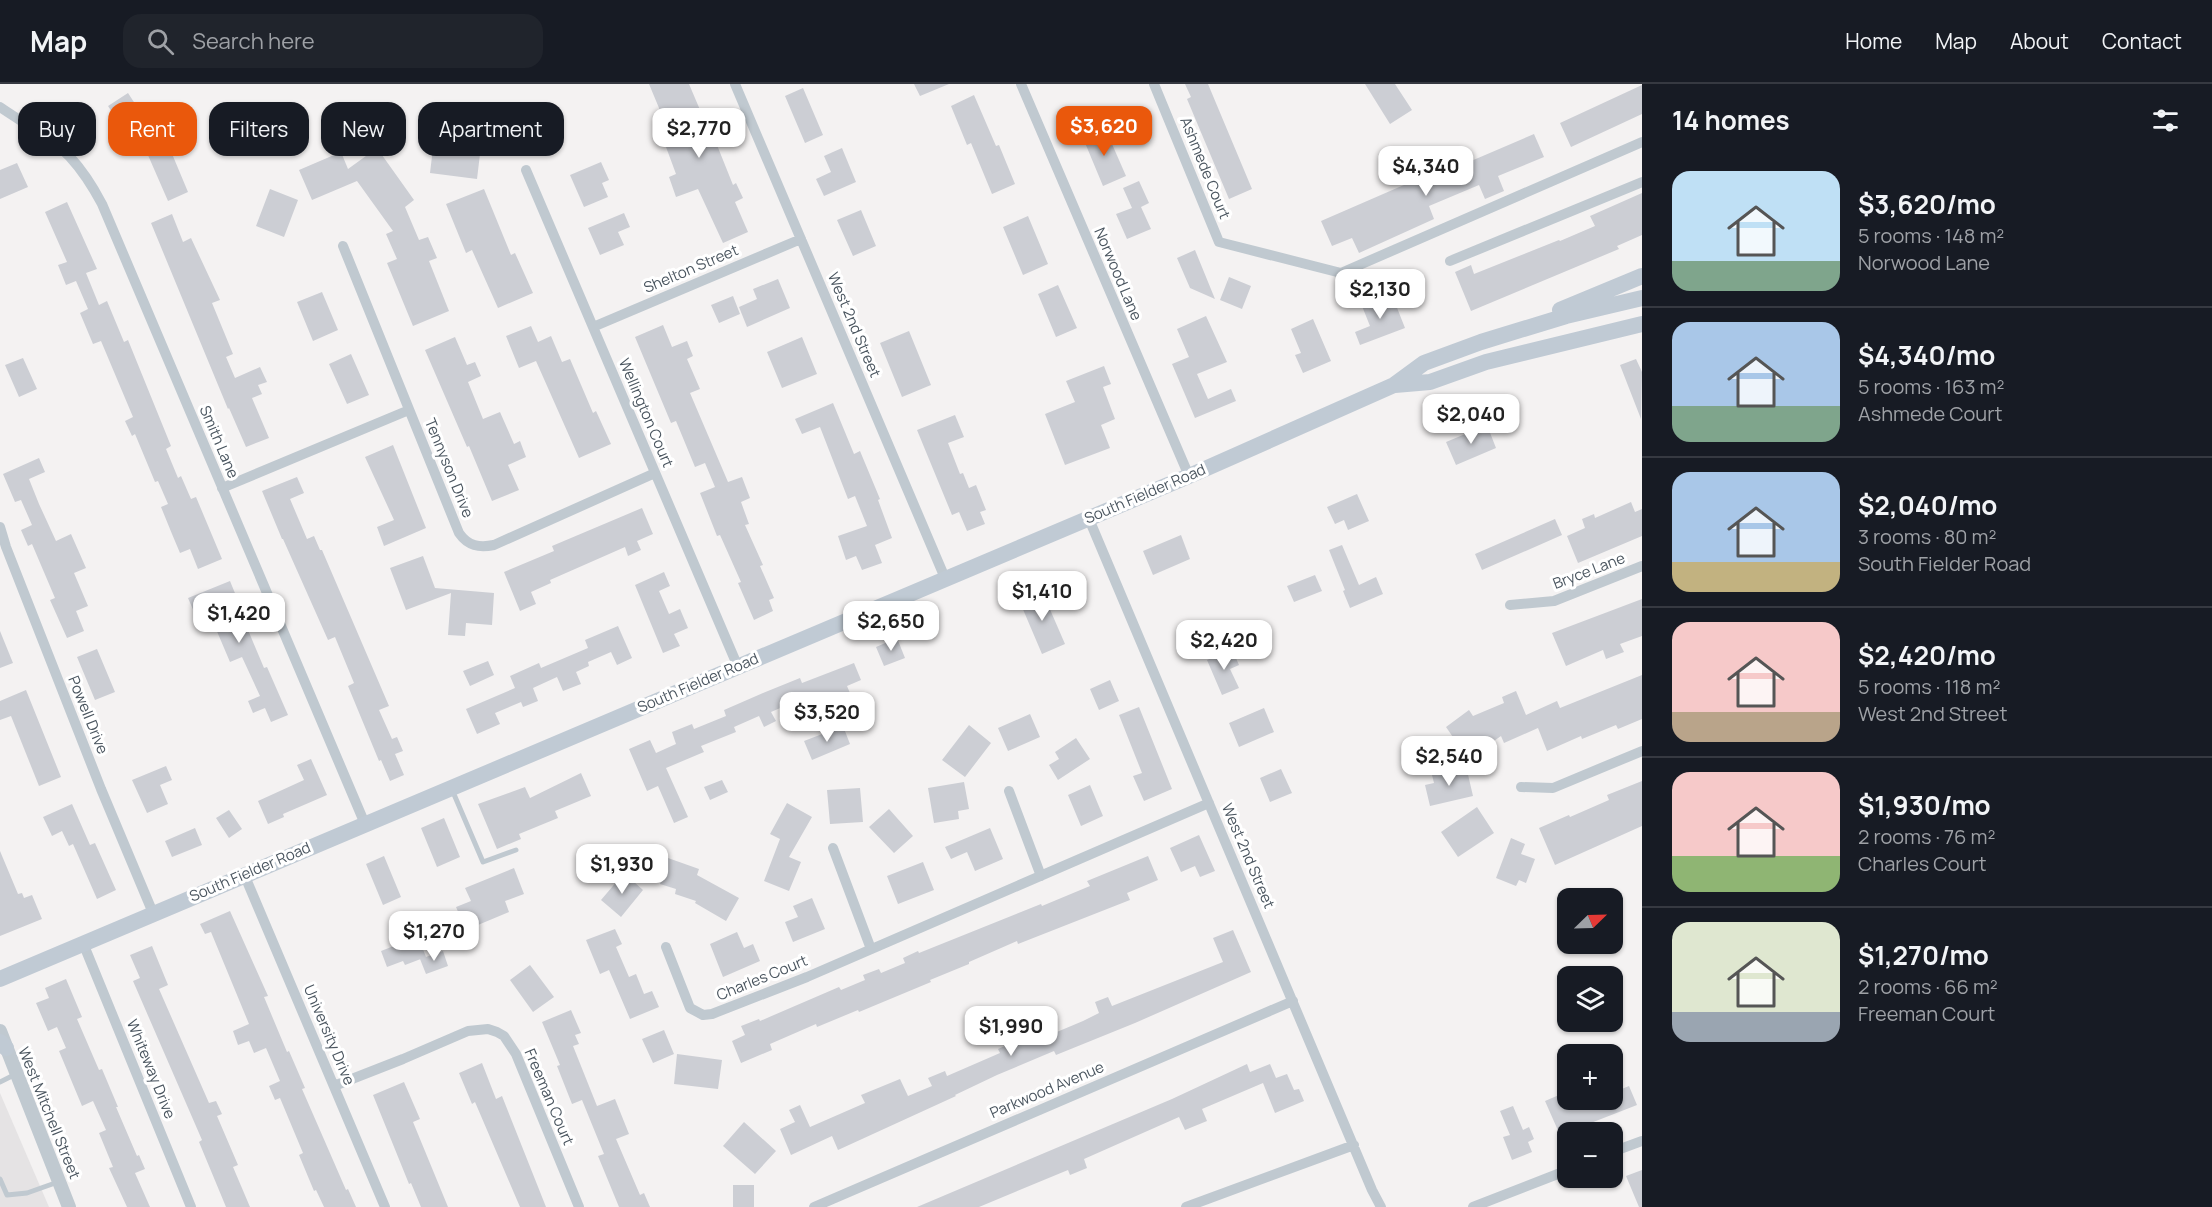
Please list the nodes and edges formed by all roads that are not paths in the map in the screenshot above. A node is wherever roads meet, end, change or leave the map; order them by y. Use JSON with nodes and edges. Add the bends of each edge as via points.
{"nodes":[{"id":1,"x":735,"y":84,"type":"edge"},
{"id":2,"x":1021,"y":84,"type":"edge"},
{"id":3,"x":1154,"y":84,"type":"edge"},
{"id":4,"x":0,"y":107,"type":"edge"},
{"id":5,"x":1642,"y":142,"type":"edge"},
{"id":6,"x":526,"y":170,"type":"dead end"},
{"id":7,"x":1642,"y":182,"type":"edge"},
{"id":8,"x":801,"y":239,"type":"junction"},
{"id":9,"x":343,"y":246,"type":"dead end"},
{"id":10,"x":1450,"y":261,"type":"dead end"},
{"id":11,"x":1642,"y":276,"type":"edge"},
{"id":12,"x":1642,"y":298,"type":"edge"},
{"id":13,"x":1642,"y":324,"type":"edge"},
{"id":14,"x":593,"y":327,"type":"junction"},
{"id":15,"x":1481,"y":342,"type":"junction"},
{"id":16,"x":1394,"y":385,"type":"junction"},
{"id":17,"x":410,"y":410,"type":"junction"},
{"id":18,"x":655,"y":473,"type":"junction"},
{"id":19,"x":1189,"y":476,"type":"junction"},
{"id":20,"x":222,"y":488,"type":"junction"},
{"id":21,"x":1089,"y":519,"type":"junction"},
{"id":22,"x":0,"y":527,"type":"edge"},
{"id":23,"x":1642,"y":566,"type":"edge"},
{"id":24,"x":945,"y":578,"type":"junction"},
{"id":25,"x":1510,"y":605,"type":"dead end"},
{"id":26,"x":738,"y":666,"type":"junction"},
{"id":27,"x":1642,"y":751,"type":"edge"},
{"id":28,"x":1521,"y":787,"type":"dead end"},
{"id":29,"x":451,"y":788,"type":"junction"},
{"id":30,"x":1009,"y":791,"type":"dead end"},
{"id":31,"x":1209,"y":803,"type":"junction"},
{"id":32,"x":365,"y":824,"type":"junction"},
{"id":33,"x":833,"y":848,"type":"dead end"},
{"id":34,"x":516,"y":850,"type":"dead end"},
{"id":35,"x":244,"y":874,"type":"junction"},
{"id":36,"x":1041,"y":876,"type":"junction"},
{"id":37,"x":153,"y":913,"type":"junction"},
{"id":38,"x":83,"y":943,"type":"junction"},
{"id":39,"x":666,"y":947,"type":"dead end"},
{"id":40,"x":872,"y":949,"type":"junction"},
{"id":41,"x":0,"y":979,"type":"edge"},
{"id":42,"x":1293,"y":1001,"type":"junction"},
{"id":43,"x":0,"y":1031,"type":"edge"},
{"id":44,"x":3,"y":1045,"type":"edge"},
{"id":45,"x":16,"y":1074,"type":"junction"},
{"id":46,"x":0,"y":1082,"type":"edge"},
{"id":47,"x":334,"y":1086,"type":"junction"},
{"id":48,"x":1642,"y":1141,"type":"edge"},
{"id":49,"x":1354,"y":1145,"type":"junction"},
{"id":50,"x":1623,"y":1148,"type":"edge"},
{"id":51,"x":1557,"y":1174,"type":"edge"},
{"id":52,"x":0,"y":1179,"type":"edge"},
{"id":53,"x":58,"y":1181,"type":"junction"},
{"id":54,"x":1380,"y":1206,"type":"edge"},
{"id":55,"x":69,"y":1207,"type":"edge"},
{"id":56,"x":191,"y":1207,"type":"edge"},
{"id":57,"x":385,"y":1207,"type":"edge"},
{"id":58,"x":579,"y":1207,"type":"edge"},
{"id":59,"x":814,"y":1207,"type":"edge"},
{"id":60,"x":1186,"y":1207,"type":"edge"},
{"id":61,"x":1473,"y":1207,"type":"edge"}],
"edges":[{"from":1,"to":8,"type":"street","name":"West 2nd Street"},
{"from":2,"to":19,"type":"street","name":"Norwood Lane"},
{"from":3,"to":5,"type":"street","name":"Ashmede Court","via":[[1219,242],[1341,273]]},
{"from":4,"to":20,"type":"street","name":"Smith Lane","via":[[48,139],[89,180]]},
{"from":6,"to":14,"type":"street","name":"Wellington Court"},
{"from":7,"to":10,"type":"street"},
{"from":8,"to":14,"type":"street","name":"Shelton Street"},
{"from":8,"to":24,"type":"street","name":"West 2nd Street"},
{"from":9,"to":17,"type":"street","name":"Tennyson Drive"},
{"from":11,"to":15,"type":"main road"},
{"from":12,"to":15,"type":"main road","name":"South Fielder Road"},
{"from":13,"to":16,"type":"main road","name":"South Fielder Road","via":[[1486,362],[1430,382]]},
{"from":14,"to":18,"type":"street","name":"Wellington Court"},
{"from":15,"to":16,"type":"main road","name":"South Fielder Road","via":[[1424,363]]},
{"from":16,"to":19,"type":"main road","name":"South Fielder Road"},
{"from":17,"to":18,"type":"street","name":"Tennyson Drive","via":[[459,533],[465,541],[482,548]]},
{"from":17,"to":20,"type":"street"},
{"from":18,"to":26,"type":"street","name":"Wellington Court"},
{"from":19,"to":21,"type":"main road","name":"South Fielder Road"},
{"from":20,"to":32,"type":"street","name":"Smith Lane"},
{"from":21,"to":24,"type":"main road","name":"South Fielder Road"},
{"from":21,"to":31,"type":"street","name":"West 2nd Street"},
{"from":22,"to":37,"type":"street","name":"Powell Drive"},
{"from":23,"to":25,"type":"street","name":"Bryce Lane","via":[[1554,601]]},
{"from":24,"to":26,"type":"main road","name":"South Fielder Road"},
{"from":26,"to":29,"type":"main road","name":"South Fielder Road"},
{"from":27,"to":28,"type":"street","via":[[1553,788]]},
{"from":29,"to":32,"type":"main road","name":"South Fielder Road"},
{"from":29,"to":34,"type":"lane","via":[[483,862]]},
{"from":30,"to":36,"type":"street"},
{"from":31,"to":36,"type":"street","name":"Charles Court"},
{"from":31,"to":42,"type":"street","name":"West 2nd Street"},
{"from":32,"to":35,"type":"main road","name":"South Fielder Road"},
{"from":33,"to":40,"type":"street"},
{"from":35,"to":37,"type":"main road","name":"South Fielder Road"},
{"from":35,"to":47,"type":"street","name":"University Drive"},
{"from":36,"to":40,"type":"street","name":"Charles Court"},
{"from":37,"to":38,"type":"main road","name":"South Fielder Road"},
{"from":38,"to":41,"type":"main road","name":"South Fielder Road"},
{"from":38,"to":56,"type":"street","name":"Whiteway Drive"},
{"from":39,"to":40,"type":"street","name":"Charles Court","via":[[690,1008],[703,1015]]},
{"from":42,"to":49,"type":"street","name":"West 2nd Street"},
{"from":42,"to":59,"type":"street","name":"Parkwood Avenue"},
{"from":43,"to":44,"type":"street","name":"West Mitchell Street"},
{"from":44,"to":45,"type":"street","name":"West Mitchell Street"},
{"from":45,"to":46,"type":"lane"},
{"from":45,"to":53,"type":"street","name":"West Mitchell Street"},
{"from":47,"to":57,"type":"street","name":"University Drive"},
{"from":47,"to":58,"type":"street","name":"Freeman Court","via":[[468,1031],[497,1032],[516,1054]]},
{"from":48,"to":50,"type":"street"},
{"from":49,"to":54,"type":"street","name":"West 2nd Street"},
{"from":49,"to":60,"type":"street"},
{"from":51,"to":61,"type":"street"},
{"from":52,"to":53,"type":"lane","via":[[7,1195],[27,1193]]},
{"from":53,"to":55,"type":"street","name":"West Mitchell Street"}]}
